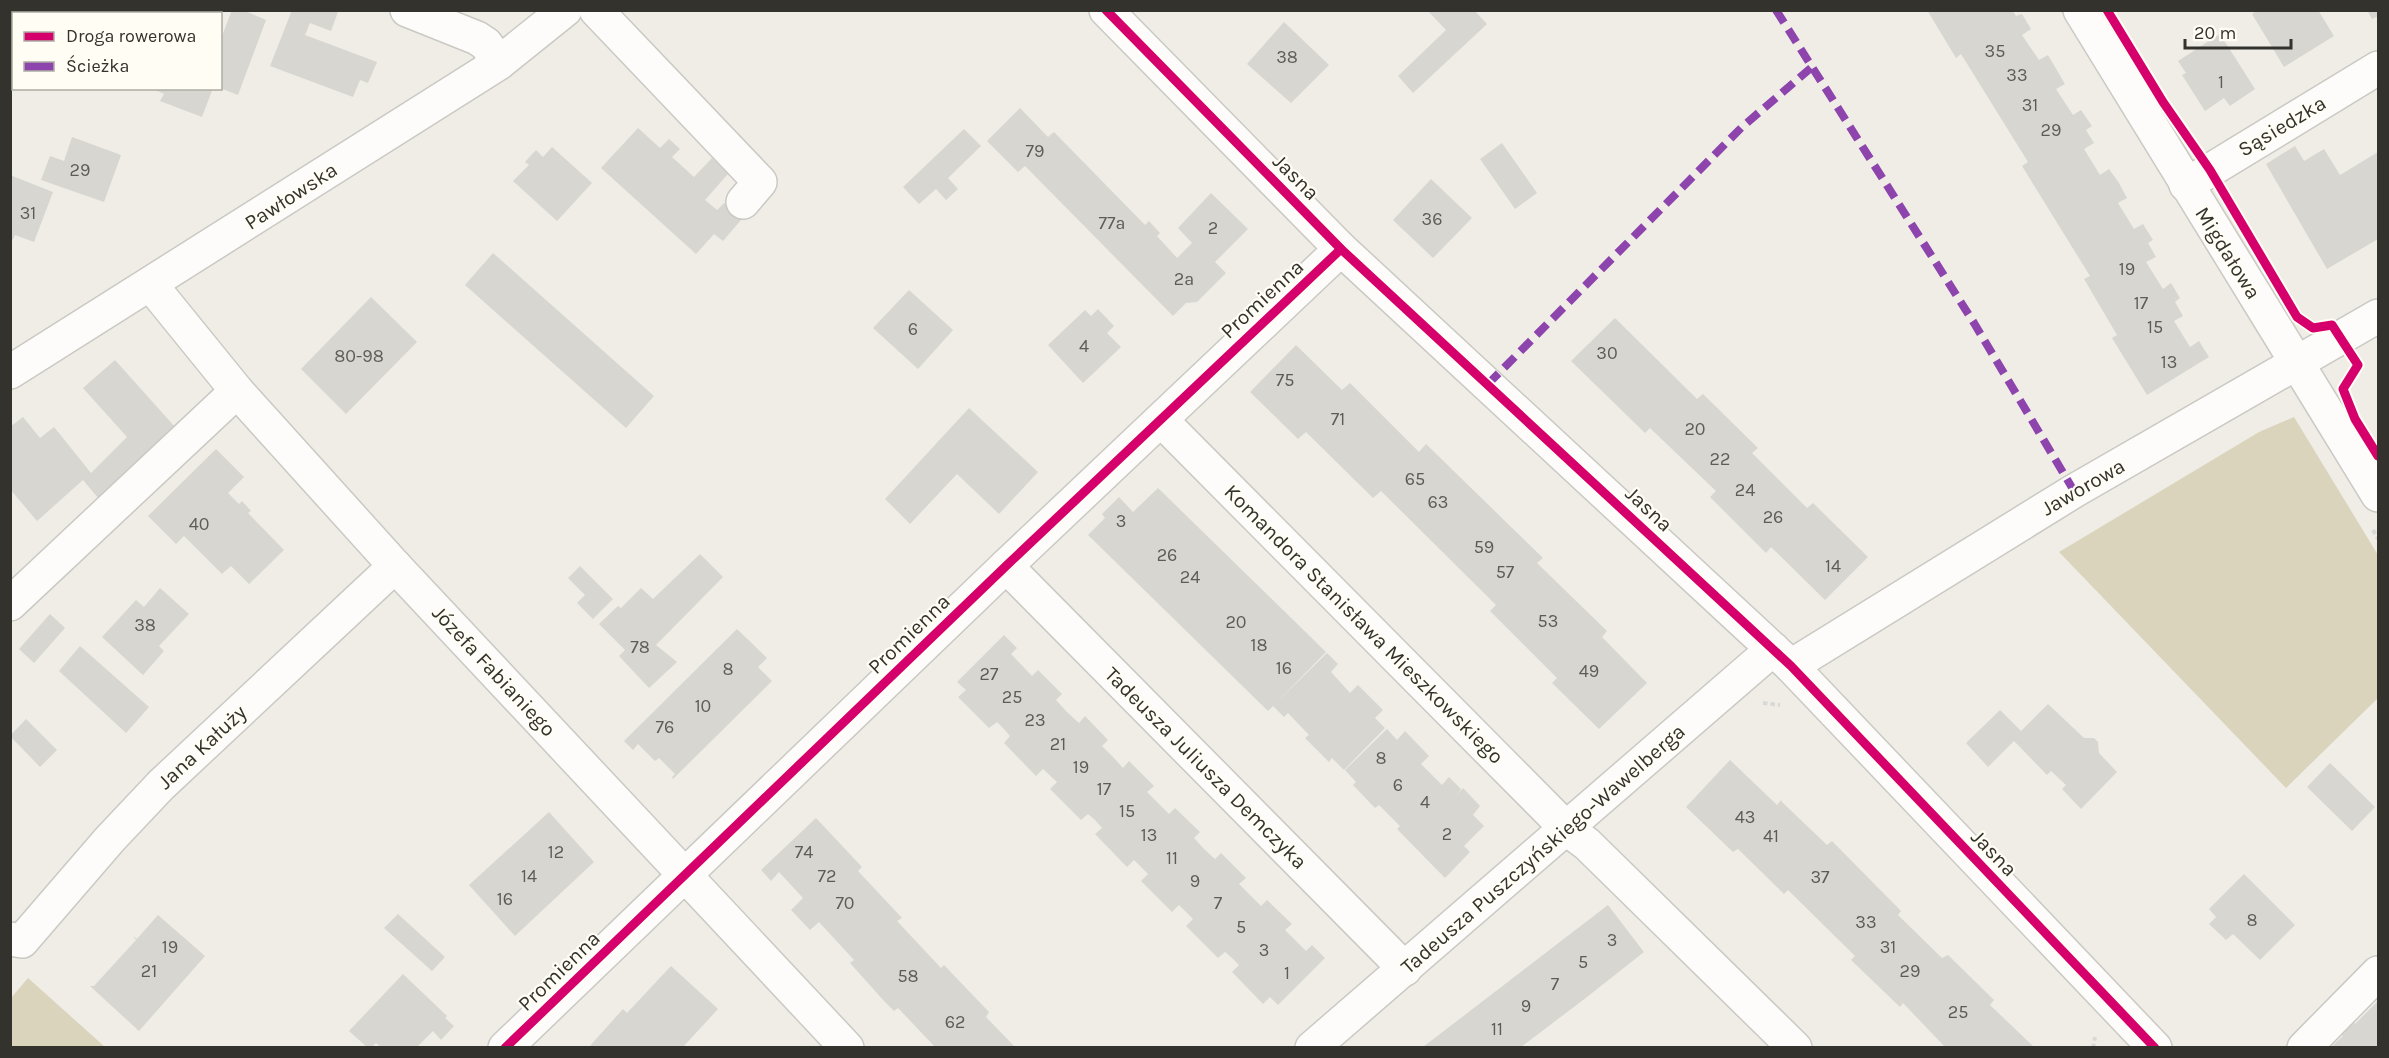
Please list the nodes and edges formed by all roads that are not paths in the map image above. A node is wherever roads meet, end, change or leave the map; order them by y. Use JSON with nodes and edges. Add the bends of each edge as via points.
{"nodes":[{"id":1,"x":407,"y":10,"type":"edge"},
{"id":2,"x":566,"y":10,"type":"edge"},
{"id":3,"x":596,"y":10,"type":"edge"},
{"id":4,"x":1106,"y":10,"type":"edge"},
{"id":5,"x":2080,"y":10,"type":"edge"},
{"id":6,"x":499,"y":63,"type":"junction"},
{"id":7,"x":2379,"y":68,"type":"edge"},
{"id":8,"x":2186,"y":185,"type":"junction"},
{"id":9,"x":742,"y":202,"type":"dead end"},
{"id":10,"x":1341,"y":249,"type":"junction"},
{"id":11,"x":151,"y":285,"type":"junction"},
{"id":12,"x":2379,"y":316,"type":"edge"},
{"id":13,"x":2296,"y":364,"type":"junction"},
{"id":14,"x":10,"y":372,"type":"edge"},
{"id":15,"x":237,"y":391,"type":"junction"},
{"id":16,"x":1161,"y":420,"type":"junction"},
{"id":17,"x":2379,"y":495,"type":"edge"},
{"id":18,"x":395,"y":566,"type":"junction"},
{"id":19,"x":1006,"y":566,"type":"junction"},
{"id":20,"x":10,"y":604,"type":"edge"},
{"id":21,"x":1782,"y":658,"type":"junction"},
{"id":22,"x":1567,"y":828,"type":"junction"},
{"id":23,"x":684,"y":873,"type":"junction"},
{"id":24,"x":16,"y":940,"type":"edge"},
{"id":25,"x":1405,"y":969,"type":"junction"},
{"id":26,"x":2379,"y":973,"type":"edge"},
{"id":27,"x":1777,"y":1042,"type":"edge"},
{"id":28,"x":2140,"y":1043,"type":"edge"},
{"id":29,"x":505,"y":1047,"type":"edge"},
{"id":30,"x":847,"y":1047,"type":"edge"},
{"id":31,"x":1312,"y":1047,"type":"edge"},
{"id":32,"x":2304,"y":1047,"type":"edge"}],
"edges":[{"from":1,"to":6,"type":"street","via":[[477,38]]},
{"from":2,"to":6,"type":"street","name":"Pawłowska"},
{"from":3,"to":9,"type":"street","via":[[760,182]]},
{"from":4,"to":10,"type":"street","name":"Jasna"},
{"from":5,"to":8,"type":"street","name":"Migdałowa"},
{"from":6,"to":11,"type":"street","name":"Pawłowska"},
{"from":7,"to":8,"type":"street","name":"Sąsiedzka"},
{"from":8,"to":13,"type":"street","name":"Migdałowa"},
{"from":10,"to":16,"type":"street","name":"Promienna"},
{"from":10,"to":21,"type":"street","name":"Jasna"},
{"from":11,"to":14,"type":"street","name":"Pawłowska"},
{"from":11,"to":15,"type":"street","name":"Józefa Fabianiego"},
{"from":12,"to":13,"type":"street","name":"Jaworowa"},
{"from":13,"to":17,"type":"street","name":"Migdałowa"},
{"from":13,"to":21,"type":"street","name":"Jaworowa"},
{"from":15,"to":18,"type":"street","name":"Józefa Fabianiego"},
{"from":15,"to":20,"type":"street"},
{"from":16,"to":19,"type":"street","name":"Promienna"},
{"from":16,"to":22,"type":"street","name":"Komandora Stanisława Mieszkowskiego"},
{"from":18,"to":23,"type":"street","name":"Józefa Fabianiego"},
{"from":18,"to":24,"type":"street","name":"Jana Kałuży","via":[[161,784]]},
{"from":19,"to":23,"type":"street","name":"Promienna"},
{"from":19,"to":25,"type":"street","name":"Tadeusza Juliusza Demczyka"},
{"from":21,"to":22,"type":"street","name":"Tadeusza Puszczyńskiego-Wawelberga"},
{"from":21,"to":28,"type":"street","name":"Jasna"},
{"from":22,"to":25,"type":"street","name":"Tadeusza Puszczyńskiego-Wawelberga"},
{"from":22,"to":27,"type":"street","name":"Komandora Stanisława Mieszkowskiego","via":[[1587,844]]},
{"from":23,"to":29,"type":"street","name":"Promienna"},
{"from":23,"to":30,"type":"street","name":"Józefa Fabianiego"},
{"from":25,"to":31,"type":"street","name":"Tadeusza Puszczyńskiego-Wawelberga"},
{"from":26,"to":32,"type":"street"}]}
